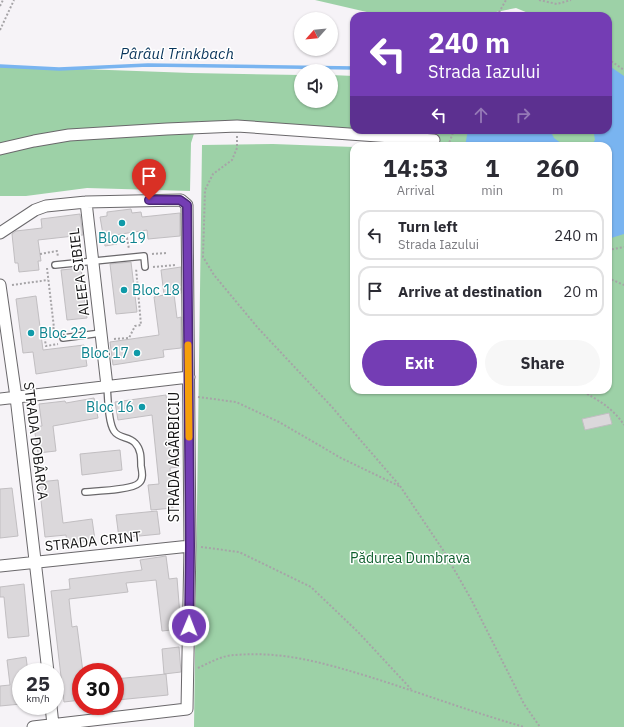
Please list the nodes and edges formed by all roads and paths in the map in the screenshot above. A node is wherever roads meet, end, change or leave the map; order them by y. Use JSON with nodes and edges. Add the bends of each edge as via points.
{"nodes":[{"id":1,"x":2,"y":0,"type":"edge"},
{"id":2,"x":14,"y":0,"type":"edge"},
{"id":3,"x":506,"y":0,"type":"edge"},
{"id":4,"x":539,"y":0,"type":"edge"},
{"id":5,"x":571,"y":0,"type":"edge"},
{"id":6,"x":0,"y":6,"type":"edge"},
{"id":7,"x":499,"y":12,"type":"edge"},
{"id":8,"x":0,"y":30,"type":"edge"},
{"id":9,"x":612,"y":62,"type":"edge"},
{"id":10,"x":624,"y":70,"type":"edge"},
{"id":11,"x":237,"y":126,"type":"junction"},
{"id":12,"x":434,"y":140,"type":"dead end"},
{"id":13,"x":0,"y":149,"type":"edge"},
{"id":14,"x":86,"y":202,"type":"junction"},
{"id":15,"x":0,"y":233,"type":"edge"},
{"id":16,"x":122,"y":234,"type":"dead end"},
{"id":17,"x":624,"y":247,"type":"edge"},
{"id":18,"x":612,"y":249,"type":"edge"},
{"id":19,"x":129,"y":250,"type":"dead end"},
{"id":20,"x":40,"y":254,"type":"dead end"},
{"id":21,"x":93,"y":261,"type":"junction"},
{"id":22,"x":46,"y":262,"type":"dead end"},
{"id":23,"x":56,"y":263,"type":"joint"},
{"id":24,"x":188,"y":265,"type":"junction"},
{"id":25,"x":145,"y":267,"type":"junction"},
{"id":26,"x":48,"y":280,"type":"junction"},
{"id":27,"x":612,"y":280,"type":"edge"},
{"id":28,"x":0,"y":285,"type":"edge"},
{"id":29,"x":12,"y":285,"type":"dead end"},
{"id":30,"x":624,"y":285,"type":"edge"},
{"id":31,"x":101,"y":333,"type":"junction"},
{"id":32,"x":60,"y":338,"type":"joint"},
{"id":33,"x":114,"y":339,"type":"dead end"},
{"id":34,"x":189,"y":377,"type":"junction"},
{"id":35,"x":107,"y":386,"type":"junction"},
{"id":36,"x":587,"y":394,"type":"edge"},
{"id":37,"x":189,"y":396,"type":"junction"},
{"id":38,"x":16,"y":397,"type":"junction"},
{"id":39,"x":0,"y":399,"type":"edge"},
{"id":40,"x":624,"y":425,"type":"edge"},
{"id":41,"x":400,"y":486,"type":"junction"},
{"id":42,"x":85,"y":492,"type":"dead end"},
{"id":43,"x":190,"y":546,"type":"junction"},
{"id":44,"x":36,"y":562,"type":"junction"},
{"id":45,"x":0,"y":566,"type":"edge"},
{"id":46,"x":47,"y":663,"type":"edge"},
{"id":47,"x":188,"y":673,"type":"junction"},
{"id":48,"x":412,"y":690,"type":"junction"},
{"id":49,"x":52,"y":715,"type":"edge"},
{"id":50,"x":53,"y":725,"type":"junction"},
{"id":51,"x":33,"y":727,"type":"edge"},
{"id":52,"x":524,"y":727,"type":"edge"},
{"id":53,"x":540,"y":727,"type":"edge"}],
"edges":[{"from":1,"to":6,"type":"path"},
{"from":2,"to":8,"type":"path"},
{"from":3,"to":7,"type":"path"},
{"from":4,"to":5,"type":"path","via":[[557,4]]},
{"from":9,"to":10,"type":"path"},
{"from":11,"to":12,"type":"street"},
{"from":11,"to":13,"type":"street","via":[[69,135]]},
{"from":11,"to":41,"type":"path","via":[[237,148],[232,160],[212,174],[205,190],[203,257],[214,275],[258,328],[332,407]]},
{"from":14,"to":15,"type":"street","via":[[46,206],[35,210]]},
{"from":14,"to":21,"type":"street","name":"ALEEA SIBIEL"},
{"from":14,"to":24,"type":"street","name":"STRADA AGÂRBICIU","via":[[180,200],[187,205]]},
{"from":16,"to":19,"type":"path","via":[[123,238],[128,238]]},
{"from":17,"to":18,"type":"path"},
{"from":20,"to":23,"type":"path","via":[[58,251]]},
{"from":21,"to":23,"type":"lane"},
{"from":21,"to":25,"type":"lane","via":[[144,256]]},
{"from":21,"to":31,"type":"street","name":"ALEEA SIBIEL"},
{"from":22,"to":26,"type":"path"},
{"from":24,"to":25,"type":"path"},
{"from":24,"to":34,"type":"street","name":"STRADA AGÂRBICIU"},
{"from":25,"to":33,"type":"path","via":[[135,268],[141,325],[135,326],[129,338]]},
{"from":26,"to":29,"type":"path"},
{"from":26,"to":32,"type":"path","via":[[54,328],[43,329],[46,346],[58,344]]},
{"from":27,"to":30,"type":"path"},
{"from":28,"to":38,"type":"street","name":"STRADA DOBÂRCA"},
{"from":31,"to":32,"type":"lane"},
{"from":31,"to":35,"type":"street","name":"ALEEA SIBIEL"},
{"from":34,"to":35,"type":"street"},
{"from":34,"to":37,"type":"street","name":"STRADA AGÂRBICIU"},
{"from":35,"to":38,"type":"street"},
{"from":35,"to":42,"type":"lane","name":"ALEEA SIBIEL","via":[[113,430],[118,436],[134,442],[140,450],[142,477],[139,483],[129,487]]},
{"from":36,"to":40,"type":"path","via":[[613,411]]},
{"from":37,"to":41,"type":"path","via":[[236,402]]},
{"from":37,"to":43,"type":"street","name":"STRADA AGÂRBICIU"},
{"from":38,"to":39,"type":"street"},
{"from":38,"to":44,"type":"street","name":"STRADA DOBÂRCA"},
{"from":41,"to":53,"type":"path","via":[[443,550],[524,704]]},
{"from":43,"to":44,"type":"street","name":"STRADA CRINT"},
{"from":43,"to":47,"type":"street","name":"STRADA AGÂRBICIU"},
{"from":43,"to":48,"type":"path","via":[[239,552],[311,587],[358,632]]},
{"from":44,"to":45,"type":"street","name":"STRADA CRINT"},
{"from":44,"to":46,"type":"street","name":"STRADA DOBÂRCA"},
{"from":47,"to":48,"type":"path","via":[[234,654],[286,655],[323,662]]},
{"from":47,"to":50,"type":"street","name":"STRADA AGÂRBICIU","via":[[187,709]]},
{"from":48,"to":52,"type":"path"},
{"from":49,"to":50,"type":"street"},
{"from":50,"to":51,"type":"street"}]}
